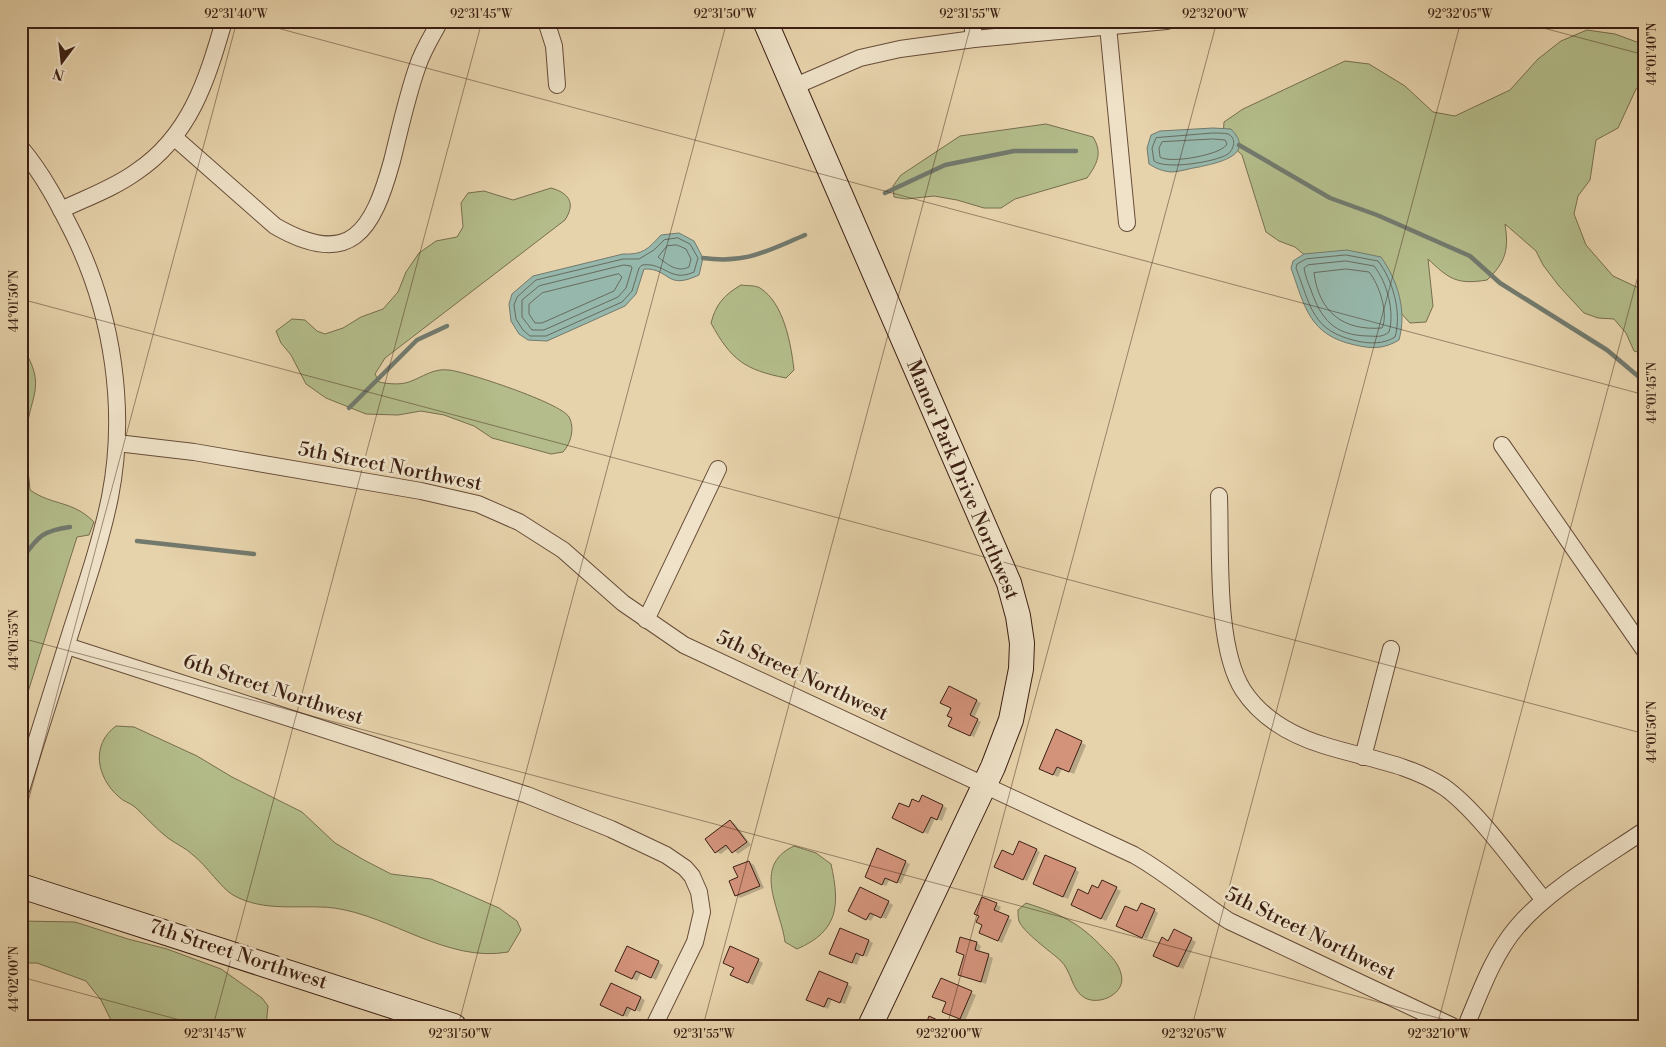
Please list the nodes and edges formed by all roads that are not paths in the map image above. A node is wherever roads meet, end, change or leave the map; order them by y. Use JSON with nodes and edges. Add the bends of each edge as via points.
{"nodes":[{"id":1,"x":224,"y":21,"type":"edge"},
{"id":2,"x":440,"y":21,"type":"edge"},
{"id":3,"x":546,"y":21,"type":"edge"},
{"id":4,"x":766,"y":21,"type":"edge"},
{"id":5,"x":972,"y":21,"type":"edge"},
{"id":6,"x":1167,"y":21,"type":"edge"},
{"id":7,"x":1108,"y":26,"type":"junction"},
{"id":8,"x":974,"y":39,"type":"junction"},
{"id":9,"x":557,"y":85,"type":"dead end"},
{"id":10,"x":793,"y":87,"type":"junction"},
{"id":11,"x":175,"y":138,"type":"junction"},
{"id":12,"x":21,"y":148,"type":"edge"},
{"id":13,"x":61,"y":210,"type":"junction"},
{"id":14,"x":1127,"y":224,"type":"dead end"},
{"id":15,"x":117,"y":443,"type":"junction"},
{"id":16,"x":1502,"y":445,"type":"dead end"},
{"id":17,"x":718,"y":469,"type":"dead end"},
{"id":18,"x":1219,"y":496,"type":"dead end"},
{"id":19,"x":646,"y":620,"type":"junction"},
{"id":20,"x":66,"y":646,"type":"junction"},
{"id":21,"x":1391,"y":649,"type":"dead end"},
{"id":22,"x":1645,"y":651,"type":"edge"},
{"id":23,"x":1363,"y":757,"type":"junction"},
{"id":24,"x":985,"y":784,"type":"junction"},
{"id":25,"x":21,"y":790,"type":"edge"},
{"id":26,"x":1645,"y":830,"type":"edge"},
{"id":27,"x":21,"y":886,"type":"edge"},
{"id":28,"x":1544,"y":900,"type":"junction"},
{"id":29,"x":454,"y":1026,"type":"edge"},
{"id":30,"x":654,"y":1026,"type":"edge"},
{"id":31,"x":870,"y":1026,"type":"edge"},
{"id":32,"x":1452,"y":1026,"type":"edge"},
{"id":33,"x":1466,"y":1026,"type":"edge"}],
"edges":[{"from":1,"to":11,"type":"street","via":[[196,104]]},
{"from":2,"to":11,"type":"street","via":[[418,66],[375,213],[366,226],[340,243],[309,242],[275,226]]},
{"from":3,"to":9,"type":"street","via":[[554,46]]},
{"from":4,"to":10,"type":"street","name":"Manor Park Drive Northwest"},
{"from":5,"to":8,"type":"street"},
{"from":6,"to":7,"type":"street"},
{"from":7,"to":8,"type":"street"},
{"from":7,"to":14,"type":"street"},
{"from":8,"to":10,"type":"street","via":[[900,48],[867,56]]},
{"from":10,"to":24,"type":"street","name":"Manor Park Drive Northwest","via":[[1011,591],[1022,643],[1021,669],[1009,729]]},
{"from":11,"to":13,"type":"street","via":[[135,173]]},
{"from":12,"to":13,"type":"street"},
{"from":13,"to":15,"type":"street","via":[[79,245],[100,301],[115,382]]},
{"from":15,"to":19,"type":"street","name":"5th Street Northwest","via":[[194,452],[421,491],[478,504],[519,522],[563,550]]},
{"from":15,"to":20,"type":"street","via":[[104,521]]},
{"from":16,"to":22,"type":"street"},
{"from":17,"to":19,"type":"street"},
{"from":18,"to":23,"type":"street","via":[[1226,637],[1234,671],[1243,690],[1272,722],[1294,735]]},
{"from":19,"to":24,"type":"street","name":"5th Street Northwest","via":[[684,645]]},
{"from":20,"to":25,"type":"street"},
{"from":20,"to":30,"type":"street","name":"6th Street Northwest","via":[[467,774],[527,795],[666,855],[692,876],[701,900],[700,926]]},
{"from":21,"to":23,"type":"street"},
{"from":23,"to":28,"type":"street","via":[[1423,776],[1460,800]]},
{"from":24,"to":31,"type":"street","name":"Manor Park Drive Northwest"},
{"from":24,"to":32,"type":"street","name":"5th Street Northwest","via":[[1134,855],[1160,870],[1210,908],[1261,937]]},
{"from":26,"to":28,"type":"street"},
{"from":27,"to":29,"type":"street","name":"7th Street Northwest"},
{"from":28,"to":33,"type":"street","via":[[1516,927],[1499,954]]}]}
